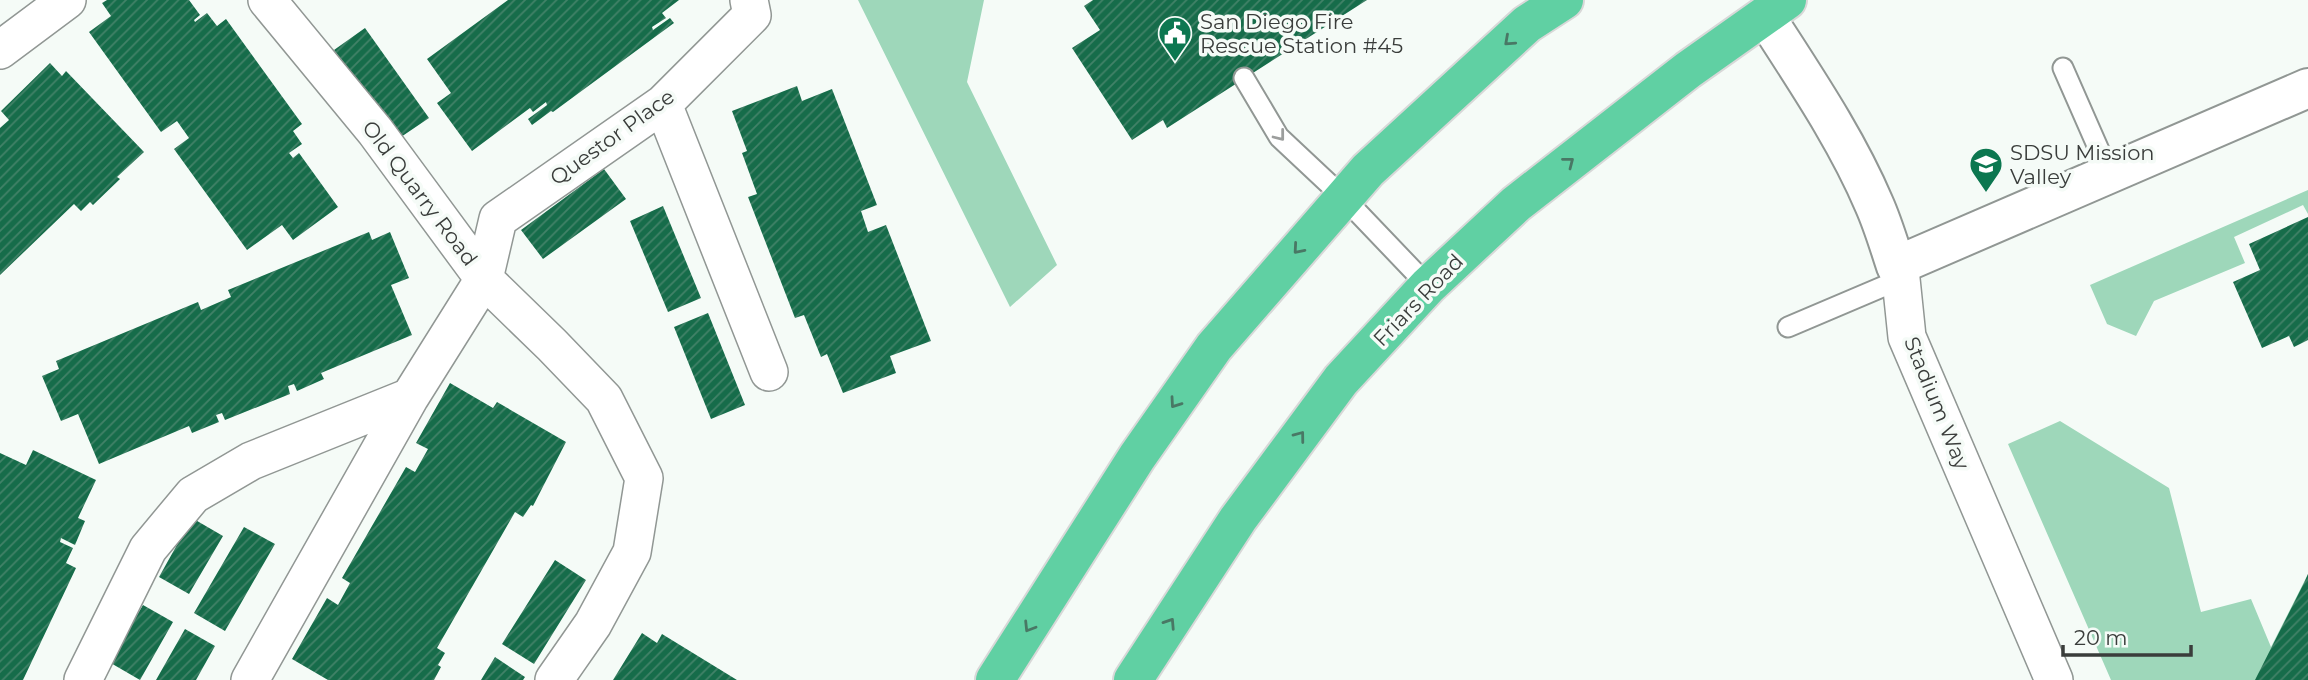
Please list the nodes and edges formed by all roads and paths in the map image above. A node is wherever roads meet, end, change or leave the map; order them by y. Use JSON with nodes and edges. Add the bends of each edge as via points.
{"nodes":[{"id":1,"x":67,"y":0,"type":"edge"},
{"id":2,"x":267,"y":0,"type":"edge"},
{"id":3,"x":749,"y":0,"type":"edge"},
{"id":4,"x":1563,"y":0,"type":"edge"},
{"id":5,"x":1776,"y":8,"type":"edge"},
{"id":6,"x":0,"y":50,"type":"edge"},
{"id":7,"x":2063,"y":68,"type":"dead end"},
{"id":8,"x":1244,"y":78,"type":"dead end"},
{"id":9,"x":2308,"y":88,"type":"edge"},
{"id":10,"x":663,"y":104,"type":"junction"},
{"id":11,"x":2110,"y":175,"type":"junction"},
{"id":12,"x":1343,"y":197,"type":"junction"},
{"id":13,"x":1899,"y":272,"type":"junction"},
{"id":14,"x":484,"y":279,"type":"junction"},
{"id":15,"x":1427,"y":285,"type":"junction"},
{"id":16,"x":1787,"y":327,"type":"dead end"},
{"id":17,"x":769,"y":372,"type":"dead end"},
{"id":18,"x":410,"y":397,"type":"junction"},
{"id":19,"x":83,"y":680,"type":"edge"},
{"id":20,"x":250,"y":680,"type":"edge"},
{"id":21,"x":554,"y":680,"type":"edge"},
{"id":22,"x":995,"y":680,"type":"edge"},
{"id":23,"x":1133,"y":680,"type":"edge"},
{"id":24,"x":2054,"y":680,"type":"edge"}],
"edges":[{"from":1,"to":6,"type":"street"},
{"from":2,"to":14,"type":"street","name":"Old Quarry Road","via":[[375,131]]},
{"from":3,"to":10,"type":"street","name":"Questor Place","via":[[752,15]]},
{"from":4,"to":12,"type":"highway","one_way":true,"via":[[1527,24]]},
{"from":5,"to":13,"type":"street","name":"Stadium Way","via":[[1815,94],[1875,205]]},
{"from":15,"to":5,"type":"highway","name":"Friars Road","one_way":true,"via":[[1516,204]]},
{"from":7,"to":11,"type":"lane"},
{"from":8,"to":12,"type":"lane","one_way":true,"via":[[1279,137]]},
{"from":9,"to":11,"type":"street"},
{"from":10,"to":14,"type":"street","name":"Questor Place","via":[[498,219]]},
{"from":10,"to":17,"type":"street"},
{"from":11,"to":13,"type":"street"},
{"from":12,"to":15,"type":"lane"},
{"from":12,"to":22,"type":"highway","one_way":true,"via":[[1214,347],[1137,457]]},
{"from":13,"to":16,"type":"lane"},
{"from":13,"to":24,"type":"street","name":"Stadium Way","via":[[1907,337]]},
{"from":14,"to":18,"type":"street","name":"Old Quarry Road"},
{"from":14,"to":21,"type":"street","via":[[604,399],[644,478],[632,552],[593,624]]},
{"from":23,"to":15,"type":"highway","name":"Friars Road","one_way":true,"via":[[1238,519],[1341,380]]},
{"from":18,"to":19,"type":"street","via":[[251,461],[193,495],[148,549]]},
{"from":18,"to":20,"type":"street","name":"Old Quarry Road"}]}
